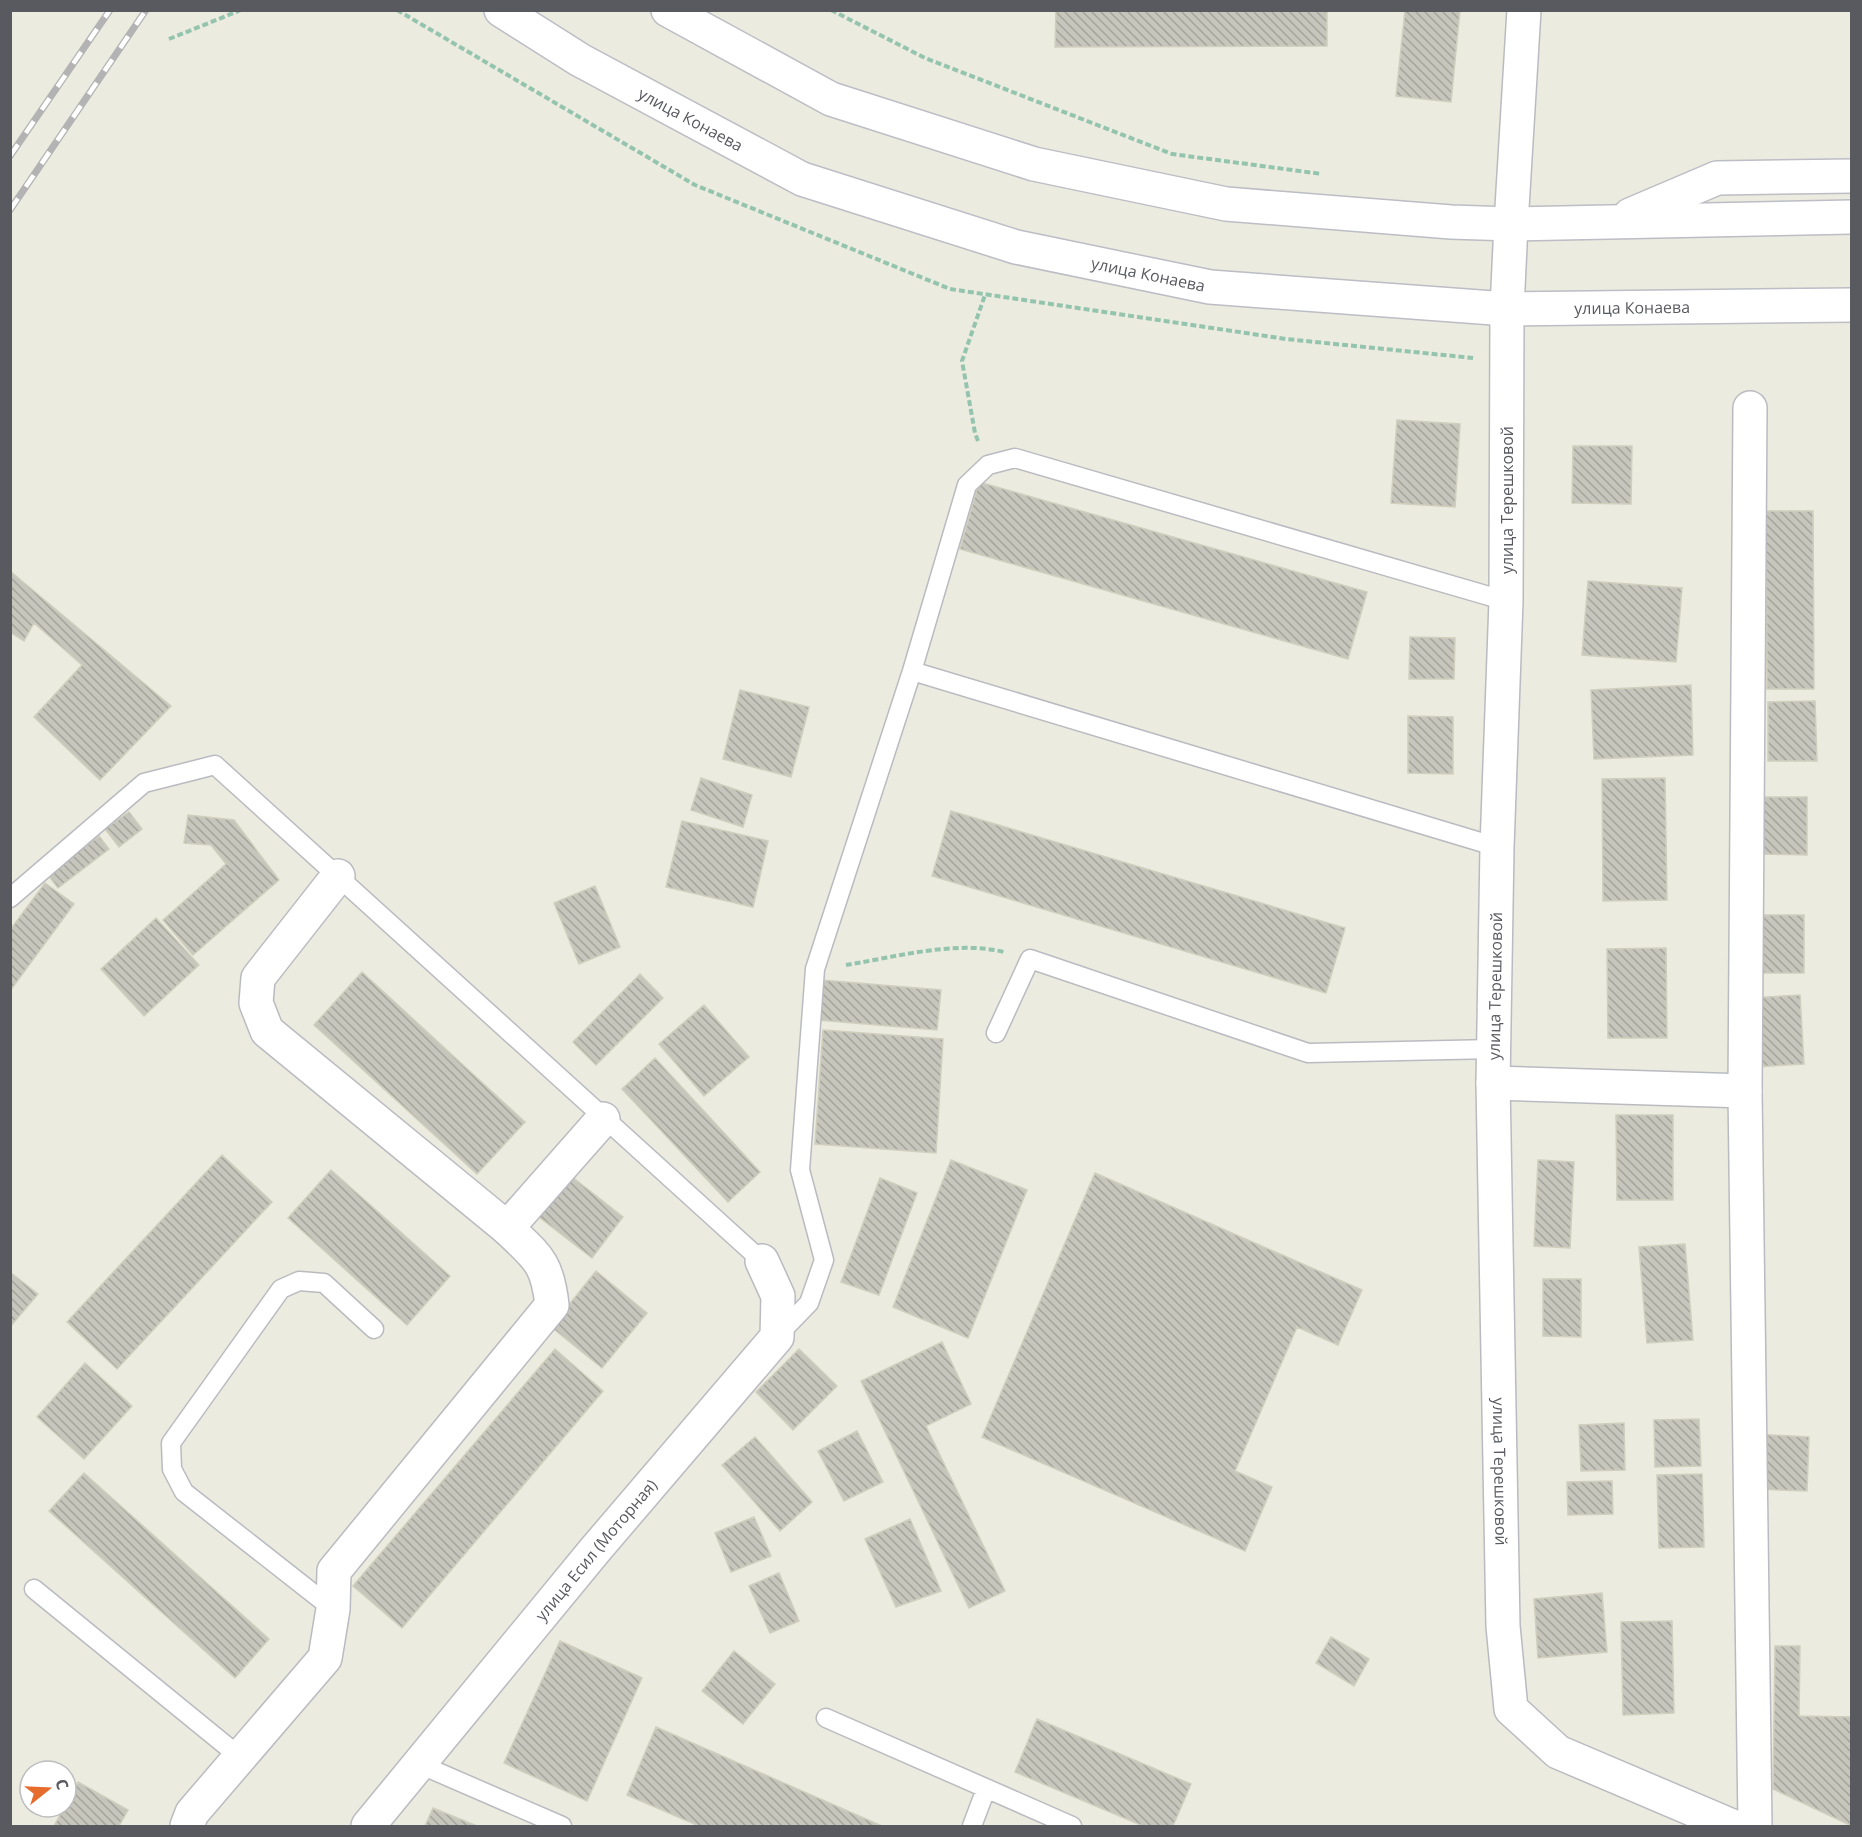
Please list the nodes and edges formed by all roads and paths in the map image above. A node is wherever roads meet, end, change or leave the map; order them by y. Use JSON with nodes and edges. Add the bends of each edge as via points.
{"nodes":[{"id":1,"x":241,"y":10,"type":"edge"},
{"id":2,"x":501,"y":10,"type":"edge"},
{"id":3,"x":668,"y":10,"type":"edge"},
{"id":4,"x":831,"y":10,"type":"edge"},
{"id":5,"x":1524,"y":10,"type":"edge"},
{"id":6,"x":170,"y":39,"type":"dead end"},
{"id":7,"x":1324,"y":174,"type":"dead end"},
{"id":8,"x":1851,"y":176,"type":"edge"},
{"id":9,"x":1851,"y":217,"type":"edge"},
{"id":10,"x":1612,"y":222,"type":"junction"},
{"id":11,"x":1511,"y":224,"type":"junction"},
{"id":12,"x":985,"y":295,"type":"dead end"},
{"id":13,"x":1851,"y":305,"type":"edge"},
{"id":14,"x":1507,"y":309,"type":"junction"},
{"id":15,"x":1750,"y":408,"type":"dead end"},
{"id":16,"x":988,"y":465,"type":"junction"},
{"id":17,"x":1506,"y":601,"type":"junction"},
{"id":18,"x":912,"y":671,"type":"junction"},
{"id":19,"x":1497,"y":847,"type":"junction"},
{"id":20,"x":338,"y":876,"type":"junction"},
{"id":21,"x":10,"y":898,"type":"edge"},
{"id":22,"x":1030,"y":959,"type":"junction"},
{"id":23,"x":815,"y":969,"type":"junction"},
{"id":24,"x":996,"y":1032,"type":"dead end"},
{"id":25,"x":1495,"y":1049,"type":"junction"},
{"id":26,"x":1493,"y":1083,"type":"junction"},
{"id":27,"x":1745,"y":1091,"type":"junction"},
{"id":28,"x":603,"y":1119,"type":"junction"},
{"id":29,"x":507,"y":1227,"type":"junction"},
{"id":30,"x":762,"y":1261,"type":"joint"},
{"id":31,"x":374,"y":1329,"type":"dead end"},
{"id":32,"x":777,"y":1337,"type":"junction"},
{"id":33,"x":34,"y":1589,"type":"dead end"},
{"id":34,"x":333,"y":1610,"type":"junction"},
{"id":35,"x":826,"y":1718,"type":"dead end"},
{"id":36,"x":240,"y":1757,"type":"junction"},
{"id":37,"x":419,"y":1764,"type":"junction"},
{"id":38,"x":986,"y":1789,"type":"junction"},
{"id":39,"x":1731,"y":1826,"type":"edge"},
{"id":40,"x":188,"y":1827,"type":"edge"},
{"id":41,"x":368,"y":1827,"type":"edge"},
{"id":42,"x":562,"y":1827,"type":"edge"},
{"id":43,"x":972,"y":1827,"type":"edge"},
{"id":44,"x":1072,"y":1827,"type":"edge"},
{"id":45,"x":1755,"y":1827,"type":"edge"}],
"edges":[{"from":1,"to":6,"type":"path"},
{"from":2,"to":14,"type":"street","name":"улица Конаева","via":[[580,60],[802,179],[1016,247],[1210,287]]},
{"from":3,"to":11,"type":"street","via":[[831,99],[1034,164],[1226,204]]},
{"from":4,"to":7,"type":"path","via":[[925,58],[1172,154]]},
{"from":5,"to":11,"type":"street","name":"улица Терешковой"},
{"from":8,"to":10,"type":"street","via":[[1717,178]]},
{"from":9,"to":10,"type":"street"},
{"from":10,"to":11,"type":"street"},
{"from":11,"to":14,"type":"street","name":"улица Терешковой"},
{"from":12,"to":16,"type":"path","via":[[962,361],[975,433]]},
{"from":13,"to":14,"type":"street","name":"улица Конаева"},
{"from":14,"to":17,"type":"street","name":"улица Терешковой"},
{"from":15,"to":27,"type":"street"},
{"from":16,"to":17,"type":"lane","via":[[1015,458]]},
{"from":16,"to":18,"type":"lane","via":[[967,485]]},
{"from":17,"to":19,"type":"street","name":"улица Терешковой"},
{"from":18,"to":19,"type":"lane"},
{"from":18,"to":23,"type":"lane"},
{"from":19,"to":25,"type":"street","name":"улица Терешковой"},
{"from":20,"to":21,"type":"lane","via":[[215,765],[144,783]]},
{"from":20,"to":28,"type":"lane"},
{"from":20,"to":29,"type":"street","via":[[258,978],[256,1003],[267,1031]]},
{"from":22,"to":23,"type":"path","via":[[987,948],[954,948]]},
{"from":22,"to":24,"type":"lane"},
{"from":22,"to":25,"type":"lane","via":[[1308,1053]]},
{"from":23,"to":32,"type":"lane","via":[[800,1170],[824,1260],[809,1303]]},
{"from":25,"to":26,"type":"street","name":"улица Терешковой"},
{"from":26,"to":27,"type":"street"},
{"from":26,"to":39,"type":"street","name":"улица Терешковой","via":[[1503,1626],[1511,1709],[1558,1752]]},
{"from":27,"to":45,"type":"street"},
{"from":28,"to":29,"type":"street"},
{"from":28,"to":30,"type":"lane"},
{"from":29,"to":34,"type":"street","via":[[541,1262],[549,1281],[552,1305],[334,1572]]},
{"from":30,"to":32,"type":"street","via":[[778,1296]]},
{"from":31,"to":34,"type":"lane","via":[[324,1283],[299,1281],[281,1289],[171,1443],[172,1469],[183,1492]]},
{"from":32,"to":37,"type":"street","name":"улица Есил (Моторная)"},
{"from":33,"to":36,"type":"lane"},
{"from":34,"to":36,"type":"street","via":[[325,1658]]},
{"from":35,"to":38,"type":"lane"},
{"from":36,"to":40,"type":"street","via":[[192,1813]]},
{"from":37,"to":41,"type":"street","name":"улица Есил (Моторная)"},
{"from":37,"to":42,"type":"lane"},
{"from":38,"to":43,"type":"lane"},
{"from":38,"to":44,"type":"lane"}]}
